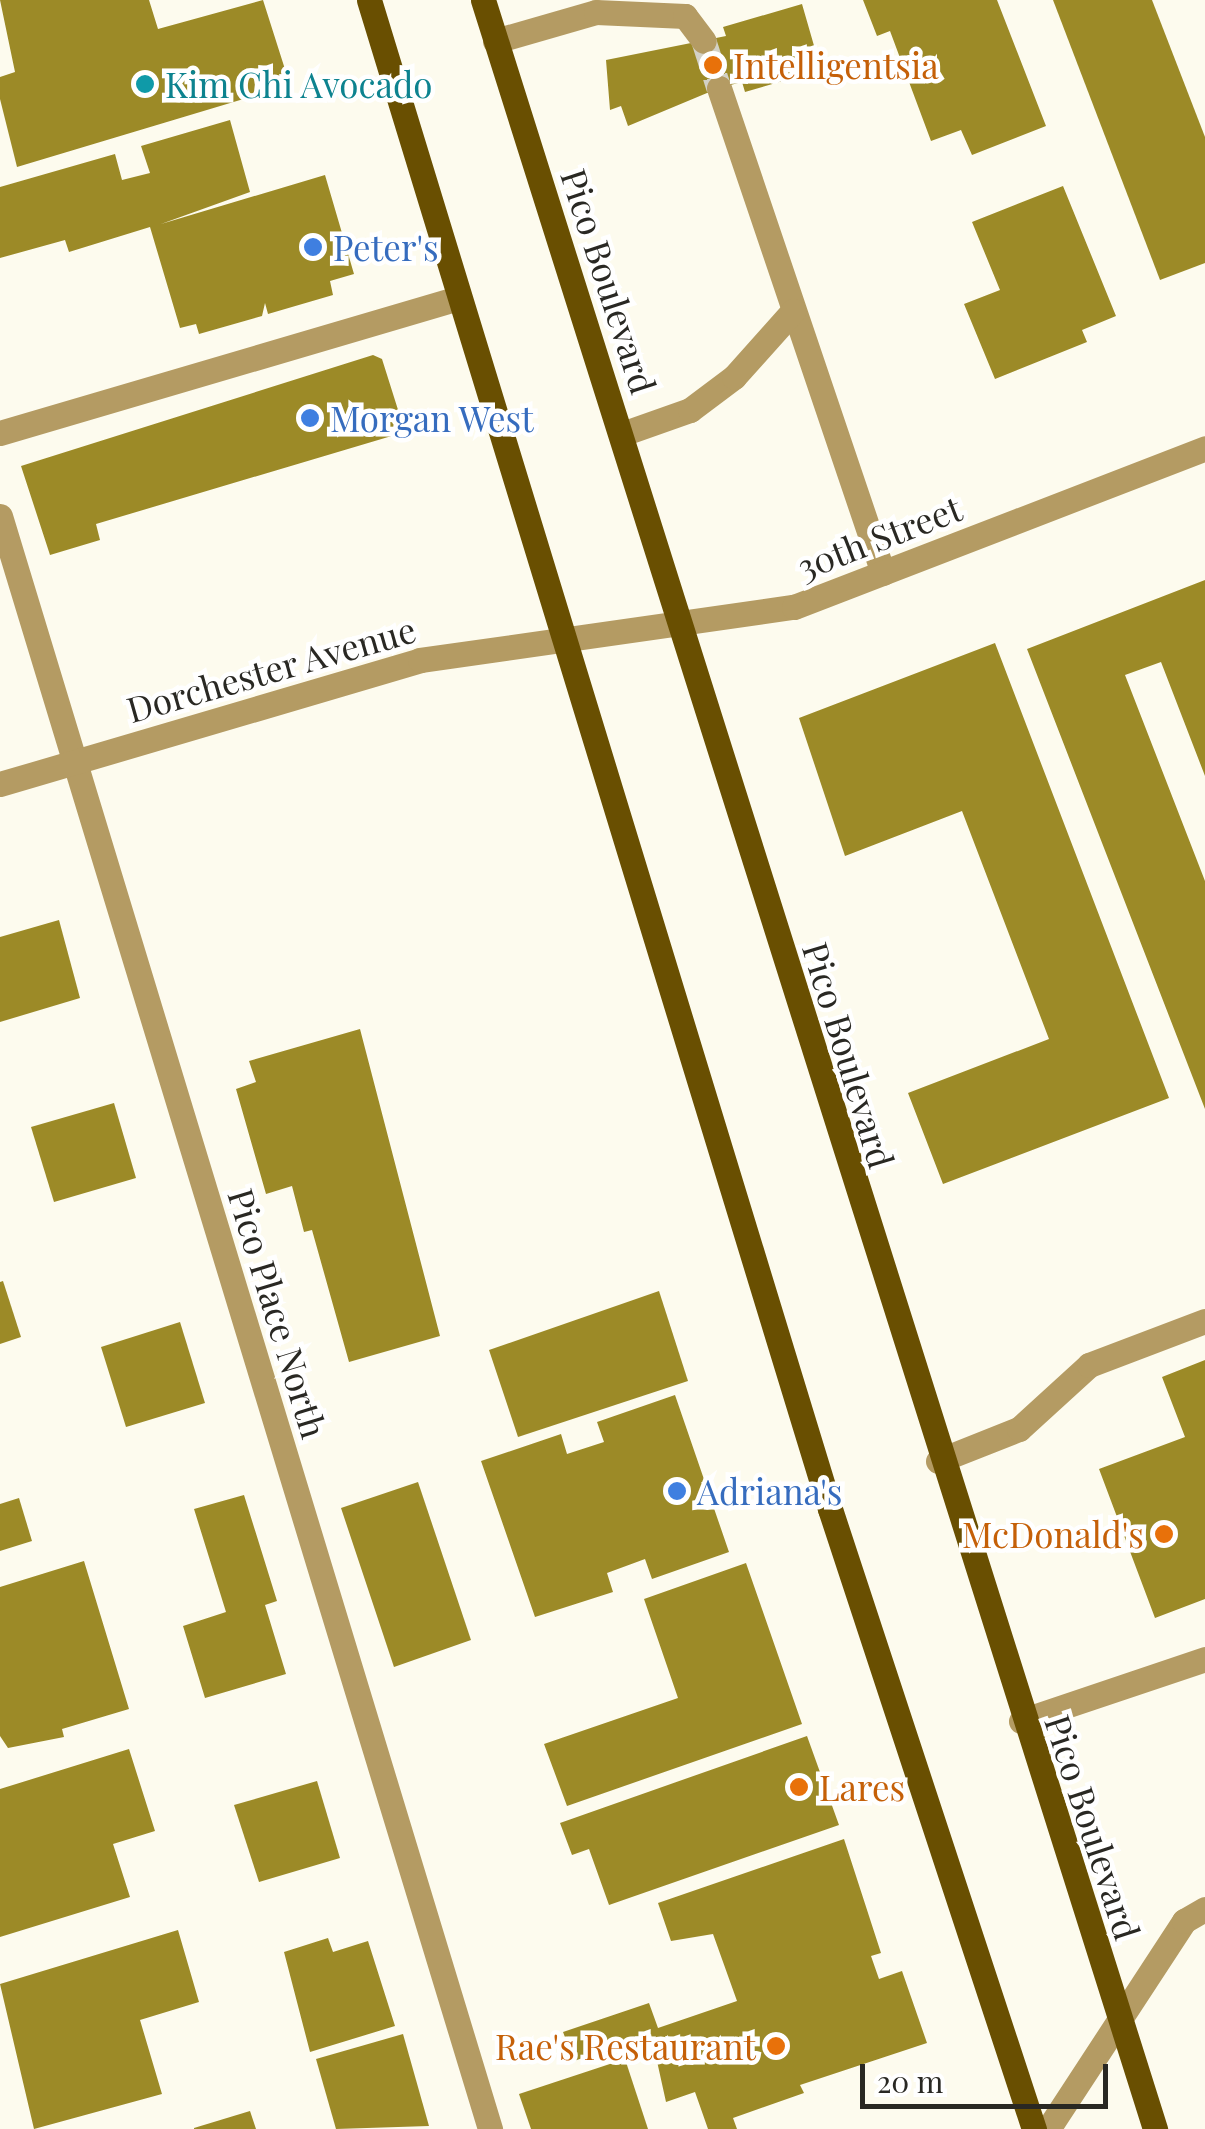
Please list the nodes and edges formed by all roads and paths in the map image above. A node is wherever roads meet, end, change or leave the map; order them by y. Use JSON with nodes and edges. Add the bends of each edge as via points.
{"nodes":[{"id":1,"x":369,"y":0,"type":"edge"},
{"id":2,"x":483,"y":0,"type":"edge"},
{"id":3,"x":496,"y":41,"type":"junction"},
{"id":4,"x":704,"y":41,"type":"tunnel mouth"},
{"id":5,"x":719,"y":88,"type":"tunnel mouth"},
{"id":6,"x":458,"y":298,"type":"junction"},
{"id":7,"x":793,"y":311,"type":"junction"},
{"id":8,"x":0,"y":433,"type":"edge"},
{"id":9,"x":622,"y":434,"type":"junction"},
{"id":10,"x":1205,"y":448,"type":"edge"},
{"id":11,"x":0,"y":516,"type":"edge"},
{"id":12,"x":883,"y":573,"type":"junction"},
{"id":13,"x":676,"y":621,"type":"junction"},
{"id":14,"x":564,"y":636,"type":"junction"},
{"id":15,"x":73,"y":762,"type":"junction"},
{"id":16,"x":0,"y":784,"type":"edge"},
{"id":17,"x":1205,"y":1321,"type":"edge"},
{"id":18,"x":938,"y":1461,"type":"junction"},
{"id":19,"x":1205,"y":1659,"type":"edge"},
{"id":20,"x":1021,"y":1721,"type":"junction"},
{"id":21,"x":1205,"y":1909,"type":"edge"},
{"id":22,"x":1120,"y":2023,"type":"junction"},
{"id":23,"x":490,"y":2129,"type":"edge"},
{"id":24,"x":1034,"y":2129,"type":"edge"},
{"id":25,"x":1048,"y":2129,"type":"edge"},
{"id":26,"x":1155,"y":2129,"type":"edge"}],
"edges":[{"from":1,"to":6,"type":"main road"},
{"from":2,"to":3,"type":"main road","name":"Pico Boulevard"},
{"from":3,"to":4,"type":"street","via":[[596,12],[685,16]]},
{"from":3,"to":9,"type":"main road","name":"Pico Boulevard"},
{"from":5,"to":7,"type":"street"},
{"from":6,"to":8,"type":"street"},
{"from":6,"to":14,"type":"main road"},
{"from":7,"to":9,"type":"street","via":[[734,377],[690,410]]},
{"from":7,"to":12,"type":"street"},
{"from":9,"to":13,"type":"main road","name":"Pico Boulevard"},
{"from":10,"to":12,"type":"street","name":"30th Street"},
{"from":11,"to":15,"type":"street","name":"Pico Place North"},
{"from":12,"to":13,"type":"street","name":"30th Street","via":[[794,607]]},
{"from":13,"to":14,"type":"street","name":"30th Street"},
{"from":13,"to":18,"type":"main road","name":"Pico Boulevard"},
{"from":14,"to":15,"type":"street","name":"Dorchester Avenue","via":[[420,660]]},
{"from":14,"to":24,"type":"main road","via":[[830,1509]]},
{"from":15,"to":16,"type":"street","name":"Dorchester Avenue"},
{"from":15,"to":23,"type":"street","name":"Pico Place North"},
{"from":17,"to":18,"type":"street","via":[[1088,1365],[1019,1430]]},
{"from":18,"to":20,"type":"main road","name":"Pico Boulevard"},
{"from":19,"to":20,"type":"street"},
{"from":20,"to":22,"type":"main road","name":"Pico Boulevard"},
{"from":21,"to":22,"type":"street","via":[[1184,1921]]},
{"from":22,"to":25,"type":"street"},
{"from":22,"to":26,"type":"main road","name":"Pico Boulevard"}]}
